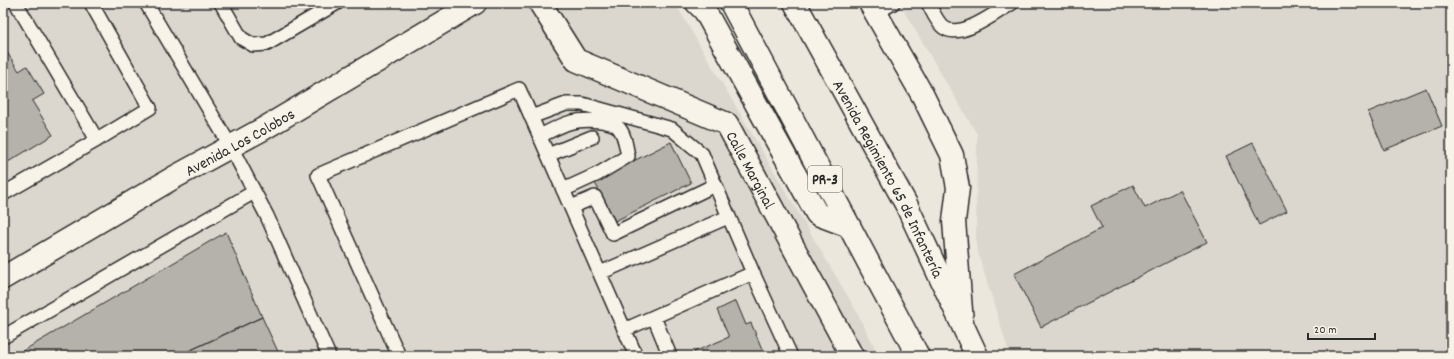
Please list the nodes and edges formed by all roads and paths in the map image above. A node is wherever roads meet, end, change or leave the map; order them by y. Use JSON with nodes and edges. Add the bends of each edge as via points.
{"nodes":[{"id":1,"x":16,"y":3,"type":"edge"},
{"id":2,"x":90,"y":3,"type":"edge"},
{"id":3,"x":146,"y":3,"type":"edge"},
{"id":4,"x":221,"y":3,"type":"edge"},
{"id":5,"x":337,"y":3,"type":"edge"},
{"id":6,"x":475,"y":3,"type":"edge"},
{"id":7,"x":540,"y":3,"type":"edge"},
{"id":8,"x":697,"y":3,"type":"edge"},
{"id":9,"x":731,"y":3,"type":"edge"},
{"id":10,"x":795,"y":3,"type":"edge"},
{"id":11,"x":928,"y":3,"type":"edge"},
{"id":12,"x":1012,"y":3,"type":"edge"},
{"id":13,"x":880,"y":6,"type":"edge"},
{"id":14,"x":531,"y":117,"type":"junction"},
{"id":15,"x":540,"y":136,"type":"junction"},
{"id":16,"x":592,"y":137,"type":"dead end"},
{"id":17,"x":97,"y":140,"type":"junction"},
{"id":18,"x":231,"y":147,"type":"junction"},
{"id":19,"x":548,"y":155,"type":"junction"},
{"id":20,"x":715,"y":185,"type":"junction"},
{"id":21,"x":563,"y":190,"type":"junction"},
{"id":22,"x":254,"y":192,"type":"junction"},
{"id":23,"x":3,"y":194,"type":"edge"},
{"id":24,"x":571,"y":208,"type":"junction"},
{"id":25,"x":728,"y":217,"type":"junction"},
{"id":26,"x":849,"y":226,"type":"junction"},
{"id":27,"x":600,"y":273,"type":"junction"},
{"id":28,"x":753,"y":273,"type":"junction"},
{"id":29,"x":3,"y":278,"type":"edge"},
{"id":30,"x":654,"y":317,"type":"junction"},
{"id":31,"x":962,"y":324,"type":"junction"},
{"id":32,"x":624,"y":330,"type":"junction"},
{"id":33,"x":3,"y":337,"type":"edge"},
{"id":34,"x":788,"y":355,"type":"edge"},
{"id":35,"x":329,"y":356,"type":"edge"},
{"id":36,"x":399,"y":356,"type":"edge"},
{"id":37,"x":636,"y":356,"type":"edge"},
{"id":38,"x":670,"y":356,"type":"edge"},
{"id":39,"x":852,"y":356,"type":"edge"},
{"id":40,"x":918,"y":356,"type":"edge"},
{"id":41,"x":977,"y":356,"type":"edge"}],
"edges":[{"from":1,"to":17,"type":"lane"},
{"from":2,"to":17,"type":"lane","via":[[150,108]]},
{"from":3,"to":18,"type":"lane"},
{"from":4,"to":5,"type":"lane","via":[[240,38],[253,45],[267,44]]},
{"from":6,"to":18,"type":"street","name":"Avenida Los Colobos"},
{"from":7,"to":39,"type":"street","name":"Calle Marginal","via":[[576,60],[727,124]]},
{"from":8,"to":26,"type":"street","via":[[705,11],[817,214]]},
{"from":9,"to":26,"type":"street","number":"PR-3"},
{"from":10,"to":31,"type":"street","name":"Avenida Regimiento 65 de Infantería","via":[[906,204]]},
{"from":11,"to":12,"type":"lane","via":[[940,24],[947,30],[956,31],[968,29]]},
{"from":13,"to":31,"type":"street","via":[[952,155],[958,188],[954,221]]},
{"from":14,"to":15,"type":"lane"},
{"from":14,"to":20,"type":"lane","via":[[566,104],[582,104],[672,129],[702,154]]},
{"from":14,"to":36,"type":"lane","via":[[519,89],[318,175]]},
{"from":15,"to":19,"type":"lane"},
{"from":15,"to":21,"type":"lane","via":[[575,120],[590,120],[618,126],[624,138],[628,156],[598,174]]},
{"from":16,"to":19,"type":"lane"},
{"from":17,"to":23,"type":"lane"},
{"from":18,"to":22,"type":"lane"},
{"from":18,"to":29,"type":"street","name":"Avenida Los Colobos"},
{"from":19,"to":21,"type":"lane"},
{"from":20,"to":24,"type":"lane","via":[[613,234],[595,198]]},
{"from":20,"to":25,"type":"lane"},
{"from":21,"to":24,"type":"lane"},
{"from":22,"to":33,"type":"lane"},
{"from":22,"to":35,"type":"lane"},
{"from":24,"to":27,"type":"lane"},
{"from":25,"to":27,"type":"lane"},
{"from":25,"to":28,"type":"lane"},
{"from":26,"to":40,"type":"street","number":"PR-3"},
{"from":27,"to":32,"type":"lane"},
{"from":28,"to":30,"type":"lane"},
{"from":28,"to":34,"type":"lane"},
{"from":30,"to":32,"type":"lane"},
{"from":30,"to":38,"type":"lane"},
{"from":31,"to":41,"type":"street","name":"Avenida Regimiento 65 de Infantería"},
{"from":32,"to":37,"type":"lane"}]}
